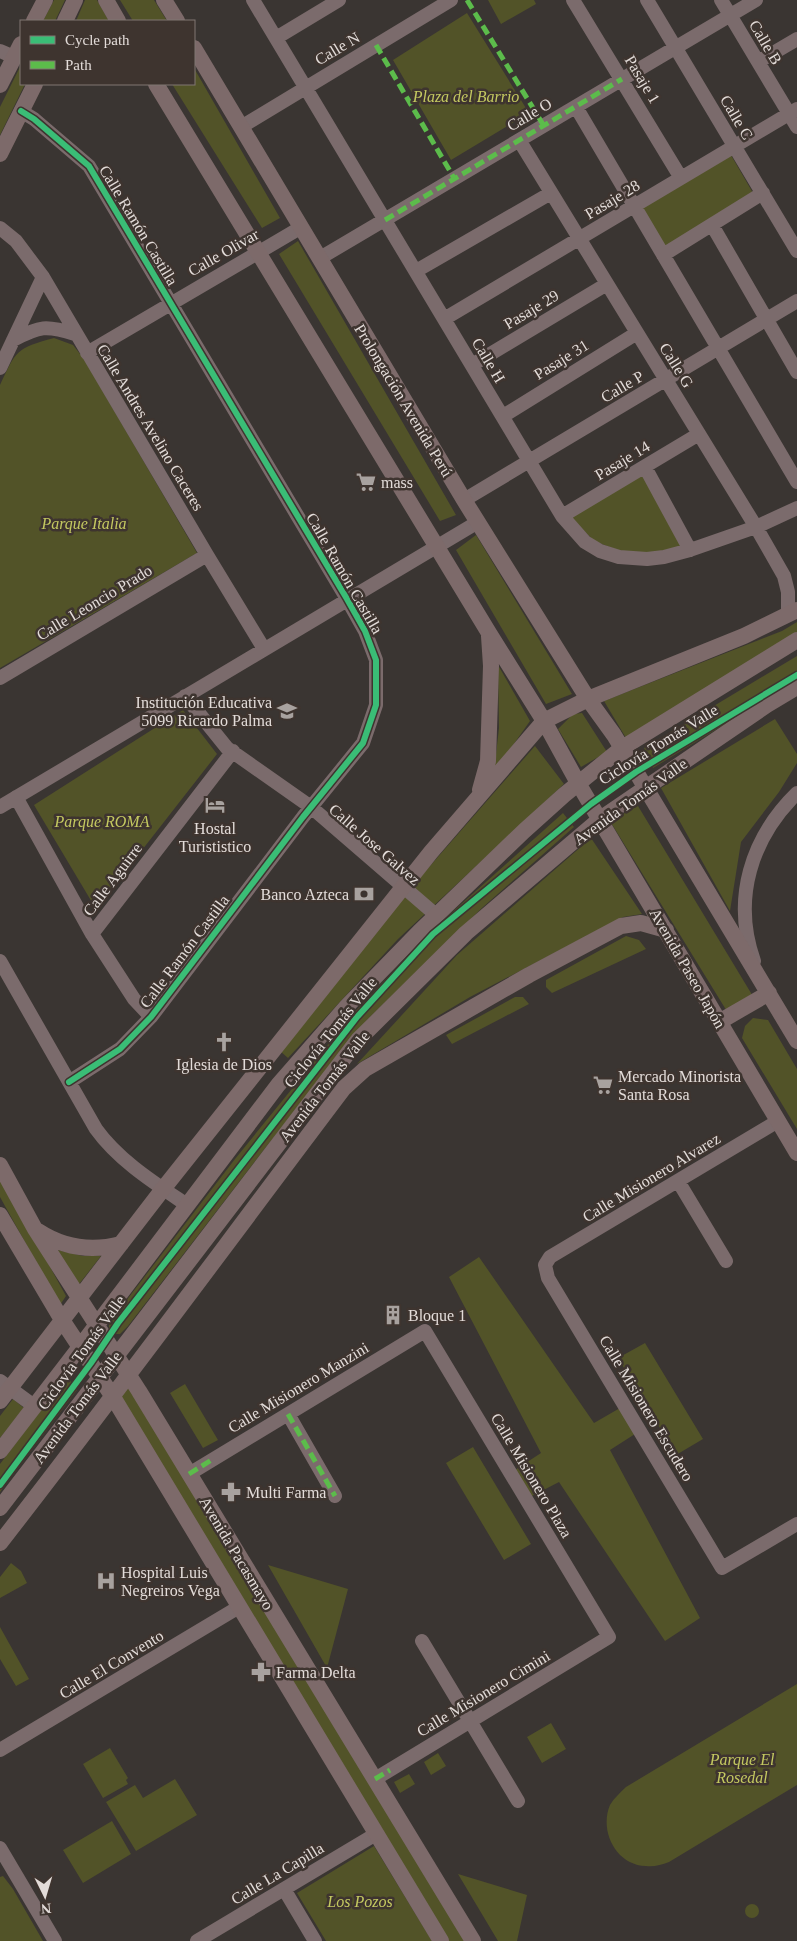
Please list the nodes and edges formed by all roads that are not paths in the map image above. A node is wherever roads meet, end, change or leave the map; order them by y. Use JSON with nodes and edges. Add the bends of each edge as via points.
{"nodes":[{"id":1,"x":46,"y":0,"type":"edge"},
{"id":2,"x":75,"y":0,"type":"edge"},
{"id":3,"x":106,"y":0,"type":"edge"},
{"id":4,"x":164,"y":0,"type":"edge"},
{"id":5,"x":253,"y":0,"type":"edge"},
{"id":6,"x":339,"y":0,"type":"edge"},
{"id":7,"x":573,"y":0,"type":"edge"},
{"id":8,"x":647,"y":0,"type":"edge"},
{"id":9,"x":721,"y":0,"type":"edge"},
{"id":10,"x":756,"y":0,"type":"edge"},
{"id":11,"x":445,"y":1,"type":"edge"},
{"id":12,"x":730,"y":15,"type":"junction"},
{"id":13,"x":35,"y":20,"type":"edge"},
{"id":14,"x":65,"y":20,"type":"edge"},
{"id":15,"x":117,"y":20,"type":"edge"},
{"id":16,"x":176,"y":20,"type":"edge"},
{"id":17,"x":276,"y":38,"type":"junction"},
{"id":18,"x":797,"y":39,"type":"edge"},
{"id":19,"x":675,"y":48,"type":"junction"},
{"id":20,"x":12,"y":50,"type":"edge"},
{"id":21,"x":195,"y":50,"type":"edge"},
{"id":22,"x":758,"y":62,"type":"junction"},
{"id":23,"x":622,"y":79,"type":"junction"},
{"id":24,"x":34,"y":85,"type":"edge"},
{"id":25,"x":157,"y":85,"type":"edge"},
{"id":26,"x":0,"y":86,"type":"edge"},
{"id":27,"x":306,"y":88,"type":"junction"},
{"id":28,"x":576,"y":107,"type":"junction"},
{"id":29,"x":21,"y":111,"type":"junction"},
{"id":30,"x":793,"y":111,"type":"edge"},
{"id":31,"x":241,"y":127,"type":"junction"},
{"id":32,"x":797,"y":127,"type":"edge"},
{"id":33,"x":519,"y":140,"type":"junction"},
{"id":34,"x":734,"y":146,"type":"junction"},
{"id":35,"x":0,"y":154,"type":"edge"},
{"id":36,"x":681,"y":178,"type":"junction"},
{"id":37,"x":551,"y":193,"type":"junction"},
{"id":38,"x":762,"y":193,"type":"junction"},
{"id":39,"x":634,"y":206,"type":"junction"},
{"id":40,"x":385,"y":220,"type":"junction"},
{"id":41,"x":712,"y":225,"type":"junction"},
{"id":42,"x":0,"y":228,"type":"edge"},
{"id":43,"x":300,"y":228,"type":"junction"},
{"id":44,"x":579,"y":238,"type":"junction"},
{"id":45,"x":797,"y":251,"type":"edge"},
{"id":46,"x":257,"y":252,"type":"junction"},
{"id":47,"x":663,"y":255,"type":"junction"},
{"id":48,"x":320,"y":258,"type":"junction"},
{"id":49,"x":416,"y":271,"type":"junction"},
{"id":50,"x":43,"y":277,"type":"junction"},
{"id":51,"x":607,"y":284,"type":"junction"},
{"id":52,"x":797,"y":301,"type":"edge"},
{"id":53,"x":170,"y":303,"type":"junction"},
{"id":54,"x":444,"y":319,"type":"junction"},
{"id":55,"x":766,"y":320,"type":"junction"},
{"id":56,"x":637,"y":332,"type":"junction"},
{"id":57,"x":75,"y":334,"type":"junction"},
{"id":58,"x":13,"y":340,"type":"junction"},
{"id":59,"x":718,"y":348,"type":"junction"},
{"id":60,"x":86,"y":353,"type":"junction"},
{"id":61,"x":472,"y":364,"type":"junction"},
{"id":62,"x":0,"y":368,"type":"edge"},
{"id":63,"x":797,"y":372,"type":"edge"},
{"id":64,"x":666,"y":380,"type":"junction"},
{"id":65,"x":502,"y":416,"type":"junction"},
{"id":66,"x":700,"y":434,"type":"junction"},
{"id":67,"x":529,"y":461,"type":"junction"},
{"id":68,"x":646,"y":466,"type":"junction"},
{"id":69,"x":797,"y":482,"type":"edge"},
{"id":70,"x":464,"y":500,"type":"junction"},
{"id":71,"x":797,"y":508,"type":"edge"},
{"id":72,"x":562,"y":516,"type":"junction"},
{"id":73,"x":478,"y":522,"type":"junction"},
{"id":74,"x":756,"y":527,"type":"junction"},
{"id":75,"x":436,"y":546,"type":"junction"},
{"id":76,"x":690,"y":550,"type":"junction"},
{"id":77,"x":207,"y":555,"type":"junction"},
{"id":78,"x":347,"y":599,"type":"junction"},
{"id":79,"x":793,"y":612,"type":"edge"},
{"id":80,"x":489,"y":633,"type":"junction"},
{"id":81,"x":797,"y":640,"type":"edge"},
{"id":82,"x":264,"y":649,"type":"junction"},
{"id":83,"x":0,"y":678,"type":"edge"},
{"id":84,"x":797,"y":687,"type":"edge"},
{"id":85,"x":185,"y":696,"type":"junction"},
{"id":86,"x":588,"y":699,"type":"junction"},
{"id":87,"x":544,"y":720,"type":"junction"},
{"id":88,"x":622,"y":748,"type":"junction"},
{"id":89,"x":232,"y":751,"type":"junction"},
{"id":90,"x":578,"y":783,"type":"junction"},
{"id":91,"x":645,"y":788,"type":"junction"},
{"id":92,"x":797,"y":792,"type":"edge"},
{"id":93,"x":478,"y":795,"type":"junction"},
{"id":94,"x":16,"y":797,"type":"junction"},
{"id":95,"x":0,"y":806,"type":"edge"},
{"id":96,"x":311,"y":807,"type":"junction"},
{"id":97,"x":600,"y":819,"type":"junction"},
{"id":98,"x":403,"y":887,"type":"junction"},
{"id":99,"x":436,"y":915,"type":"junction"},
{"id":100,"x":666,"y":930,"type":"junction"},
{"id":101,"x":92,"y":934,"type":"junction"},
{"id":102,"x":0,"y":961,"type":"edge"},
{"id":103,"x":760,"y":978,"type":"junction"},
{"id":104,"x":769,"y":993,"type":"junction"},
{"id":105,"x":151,"y":1017,"type":"junction"},
{"id":106,"x":719,"y":1022,"type":"junction"},
{"id":107,"x":797,"y":1041,"type":"edge"},
{"id":108,"x":69,"y":1082,"type":"junction"},
{"id":109,"x":778,"y":1121,"type":"junction"},
{"id":110,"x":797,"y":1153,"type":"edge"},
{"id":111,"x":0,"y":1165,"type":"edge"},
{"id":112,"x":678,"y":1181,"type":"junction"},
{"id":113,"x":164,"y":1189,"type":"junction"},
{"id":114,"x":187,"y":1205,"type":"junction"},
{"id":115,"x":0,"y":1216,"type":"edge"},
{"id":116,"x":35,"y":1229,"type":"junction"},
{"id":117,"x":121,"y":1244,"type":"junction"},
{"id":118,"x":726,"y":1261,"type":"dead end"},
{"id":119,"x":545,"y":1265,"type":"joint"},
{"id":120,"x":80,"y":1298,"type":"junction"},
{"id":121,"x":62,"y":1320,"type":"junction"},
{"id":122,"x":97,"y":1326,"type":"junction"},
{"id":123,"x":425,"y":1331,"type":"joint"},
{"id":124,"x":80,"y":1347,"type":"junction"},
{"id":125,"x":116,"y":1356,"type":"junction"},
{"id":126,"x":99,"y":1376,"type":"junction"},
{"id":127,"x":128,"y":1376,"type":"junction"},
{"id":128,"x":3,"y":1390,"type":"edge"},
{"id":129,"x":112,"y":1397,"type":"junction"},
{"id":130,"x":34,"y":1406,"type":"junction"},
{"id":131,"x":288,"y":1414,"type":"junction"},
{"id":132,"x":0,"y":1451,"type":"edge"},
{"id":133,"x":189,"y":1474,"type":"junction"},
{"id":134,"x":335,"y":1496,"type":"dead end"},
{"id":135,"x":0,"y":1508,"type":"edge"},
{"id":136,"x":797,"y":1524,"type":"edge"},
{"id":137,"x":0,"y":1543,"type":"edge"},
{"id":138,"x":262,"y":1594,"type":"junction"},
{"id":139,"x":240,"y":1607,"type":"junction"},
{"id":140,"x":609,"y":1637,"type":"joint"},
{"id":141,"x":422,"y":1640,"type":"dead end"},
{"id":142,"x":470,"y":1721,"type":"junction"},
{"id":143,"x":0,"y":1750,"type":"edge"},
{"id":144,"x":375,"y":1779,"type":"junction"},
{"id":145,"x":518,"y":1801,"type":"dead end"},
{"id":146,"x":376,"y":1834,"type":"junction"},
{"id":147,"x":0,"y":1848,"type":"edge"},
{"id":148,"x":284,"y":1889,"type":"junction"},
{"id":149,"x":470,"y":1935,"type":"edge"},
{"id":150,"x":55,"y":1941,"type":"edge"},
{"id":151,"x":197,"y":1941,"type":"edge"},
{"id":152,"x":315,"y":1941,"type":"edge"},
{"id":153,"x":440,"y":1941,"type":"edge"},
{"id":154,"x":448,"y":1941,"type":"edge"}],
"edges":[{"from":1,"to":13,"type":"main road"},
{"from":2,"to":14,"type":"main road"},
{"from":3,"to":15,"type":"main road"},
{"from":4,"to":16,"type":"main road"},
{"from":5,"to":17,"type":"street","name":"Calle H"},
{"from":6,"to":17,"type":"street"},
{"from":7,"to":23,"type":"street","name":"Pasaje 1"},
{"from":8,"to":19,"type":"street","name":"Calle C"},
{"from":9,"to":12,"type":"street","name":"Calle B"},
{"from":10,"to":12,"type":"street","name":"Calle O"},
{"from":11,"to":27,"type":"street","name":"Calle N"},
{"from":12,"to":19,"type":"street","name":"Calle O"},
{"from":12,"to":22,"type":"street","name":"Calle B"},
{"from":17,"to":27,"type":"street","name":"Calle H"},
{"from":18,"to":22,"type":"street"},
{"from":19,"to":23,"type":"street","name":"Calle O"},
{"from":19,"to":34,"type":"street","name":"Calle C"},
{"from":20,"to":26,"type":"main road"},
{"from":21,"to":31,"type":"main road","name":"Prolongación Avenida Perú"},
{"from":22,"to":30,"type":"street","name":"Calle B"},
{"from":23,"to":28,"type":"street","name":"Calle O"},
{"from":23,"to":36,"type":"street","name":"Pasaje 1"},
{"from":24,"to":29,"type":"main road"},
{"from":25,"to":46,"type":"main road"},
{"from":27,"to":31,"type":"street","name":"Calle N"},
{"from":27,"to":40,"type":"street","name":"Calle H"},
{"from":28,"to":33,"type":"street","name":"Calle O"},
{"from":28,"to":39,"type":"street"},
{"from":29,"to":35,"type":"main road"},
{"from":29,"to":53,"type":"street","name":"Calle Ramón Castilla","via":[[88,166]]},
{"from":30,"to":32,"type":"street","name":"Calle B"},
{"from":30,"to":34,"type":"street","name":"Pasaje 28"},
{"from":31,"to":43,"type":"main road","name":"Prolongación Avenida Perú"},
{"from":33,"to":37,"type":"street","name":"Calle G"},
{"from":33,"to":40,"type":"street","name":"Calle O"},
{"from":34,"to":36,"type":"street","name":"Pasaje 28"},
{"from":34,"to":38,"type":"street","name":"Calle C"},
{"from":36,"to":39,"type":"street","name":"Pasaje 28"},
{"from":37,"to":44,"type":"street","name":"Calle G"},
{"from":37,"to":49,"type":"street"},
{"from":38,"to":41,"type":"street"},
{"from":38,"to":45,"type":"street","name":"Calle C"},
{"from":39,"to":44,"type":"street","name":"Pasaje 28"},
{"from":39,"to":47,"type":"street"},
{"from":40,"to":48,"type":"street","name":"Calle O"},
{"from":40,"to":49,"type":"street","name":"Calle H"},
{"from":41,"to":47,"type":"street"},
{"from":41,"to":55,"type":"street"},
{"from":42,"to":50,"type":"street","name":"Calle Andres Avelino Caceres","via":[[16,241]]},
{"from":43,"to":46,"type":"street","name":"Calle Olivar"},
{"from":43,"to":48,"type":"main road","name":"Prolongación Avenida Perú"},
{"from":44,"to":51,"type":"street","name":"Calle G"},
{"from":44,"to":54,"type":"street","name":"Pasaje 28"},
{"from":46,"to":53,"type":"street","name":"Calle Olivar"},
{"from":46,"to":75,"type":"main road"},
{"from":47,"to":59,"type":"street"},
{"from":48,"to":70,"type":"main road","name":"Prolongación Avenida Perú"},
{"from":49,"to":54,"type":"street","name":"Calle H"},
{"from":50,"to":57,"type":"street","name":"Calle Andres Avelino Caceres"},
{"from":50,"to":58,"type":"street"},
{"from":51,"to":56,"type":"street","name":"Calle G"},
{"from":51,"to":61,"type":"street","name":"Pasaje 29"},
{"from":52,"to":55,"type":"street","name":"Calle P"},
{"from":53,"to":60,"type":"street","name":"Calle Olivar"},
{"from":53,"to":78,"type":"street","name":"Calle Ramón Castilla"},
{"from":54,"to":61,"type":"street","name":"Calle H"},
{"from":55,"to":59,"type":"street","name":"Calle P"},
{"from":55,"to":63,"type":"street"},
{"from":56,"to":64,"type":"street","name":"Calle G"},
{"from":56,"to":65,"type":"street","name":"Pasaje 31"},
{"from":57,"to":58,"type":"street","via":[[40,328]]},
{"from":57,"to":60,"type":"street","name":"Calle Andres Avelino Caceres"},
{"from":58,"to":62,"type":"street"},
{"from":59,"to":64,"type":"street","name":"Calle P"},
{"from":59,"to":69,"type":"street"},
{"from":60,"to":77,"type":"street","name":"Calle Andres Avelino Caceres"},
{"from":61,"to":65,"type":"street","name":"Calle H"},
{"from":64,"to":66,"type":"street","name":"Calle G"},
{"from":64,"to":67,"type":"street","name":"Calle P"},
{"from":65,"to":67,"type":"street","name":"Calle H"},
{"from":66,"to":68,"type":"street","name":"Pasaje 14"},
{"from":66,"to":74,"type":"street","name":"Calle G"},
{"from":67,"to":70,"type":"street","name":"Calle P"},
{"from":67,"to":72,"type":"street","name":"Calle H"},
{"from":68,"to":72,"type":"street","name":"Pasaje 14"},
{"from":68,"to":76,"type":"street"},
{"from":70,"to":73,"type":"main road","name":"Prolongación Avenida Perú"},
{"from":71,"to":74,"type":"street","name":"Calle H"},
{"from":72,"to":76,"type":"street","name":"Calle H","via":[[585,542],[619,557],[646,559]]},
{"from":73,"to":75,"type":"street"},
{"from":73,"to":86,"type":"main road","name":"Prolongación Avenida Perú"},
{"from":74,"to":76,"type":"street","name":"Calle H"},
{"from":74,"to":79,"type":"street","name":"Calle G","via":[[784,576]]},
{"from":75,"to":78,"type":"street"},
{"from":75,"to":80,"type":"main road"},
{"from":77,"to":82,"type":"street","name":"Calle Andres Avelino Caceres"},
{"from":77,"to":83,"type":"street","name":"Calle Leoncio Prado"},
{"from":78,"to":82,"type":"street"},
{"from":78,"to":96,"type":"street","name":"Calle Ramón Castilla","via":[[365,631],[376,660],[376,705],[363,742]]},
{"from":79,"to":86,"type":"main road","via":[[744,636]]},
{"from":80,"to":87,"type":"main road"},
{"from":80,"to":93,"type":"main road","via":[[488,761]]},
{"from":81,"to":88,"type":"main road","name":"Avenida Tomás Valle"},
{"from":82,"to":85,"type":"street"},
{"from":84,"to":91,"type":"main road","name":"Avenida Tomás Valle"},
{"from":85,"to":89,"type":"street","name":"Calle Jose Galvez"},
{"from":85,"to":94,"type":"street"},
{"from":86,"to":87,"type":"main road"},
{"from":86,"to":88,"type":"main road","name":"Prolongación Avenida Perú"},
{"from":87,"to":90,"type":"main road"},
{"from":87,"to":93,"type":"main road"},
{"from":88,"to":90,"type":"main road","name":"Avenida Tomás Valle"},
{"from":88,"to":91,"type":"main road"},
{"from":89,"to":96,"type":"street","name":"Calle Jose Galvez"},
{"from":89,"to":101,"type":"street","name":"Calle Aguirre"},
{"from":90,"to":97,"type":"main road","name":"Avenida Paseo Japón"},
{"from":90,"to":99,"type":"main road","name":"Avenida Tomás Valle"},
{"from":91,"to":97,"type":"main road","name":"Avenida Tomás Valle"},
{"from":91,"to":103,"type":"main road"},
{"from":92,"to":103,"type":"street","via":[[782,807],[753,857],[745,893],[749,949]]},
{"from":93,"to":98,"type":"main road"},
{"from":94,"to":95,"type":"street"},
{"from":94,"to":101,"type":"street"},
{"from":96,"to":98,"type":"street","name":"Calle Jose Galvez"},
{"from":96,"to":105,"type":"street","name":"Calle Ramón Castilla"},
{"from":97,"to":100,"type":"main road","name":"Avenida Paseo Japón"},
{"from":97,"to":125,"type":"main road","name":"Avenida Tomás Valle","via":[[466,933],[358,1040]]},
{"from":98,"to":99,"type":"street","name":"Calle Jose Galvez"},
{"from":98,"to":113,"type":"main road"},
{"from":99,"to":114,"type":"main road","name":"Avenida Tomás Valle","via":[[347,1006],[278,1085]]},
{"from":100,"to":106,"type":"main road","name":"Avenida Paseo Japón"},
{"from":100,"to":127,"type":"main road","name":"Avenida Tomás Valle","via":[[641,923],[621,926],[533,972],[365,1069],[344,1088]]},
{"from":101,"to":105,"type":"street","via":[[134,999]]},
{"from":102,"to":108,"type":"street"},
{"from":103,"to":104,"type":"main road"},
{"from":104,"to":106,"type":"main road"},
{"from":104,"to":107,"type":"main road"},
{"from":105,"to":108,"type":"street","name":"Calle Ramón Castilla","via":[[120,1049]]},
{"from":106,"to":109,"type":"main road","name":"Avenida Paseo Japón"},
{"from":108,"to":113,"type":"street","via":[[107,1144]]},
{"from":109,"to":110,"type":"main road","name":"Avenida Paseo Japón"},
{"from":109,"to":112,"type":"street","name":"Calle Misionero Alvarez"},
{"from":111,"to":116,"type":"main road","name":"Avenida Pacasmayo"},
{"from":112,"to":118,"type":"street"},
{"from":112,"to":119,"type":"street","name":"Calle Misionero Alvarez","via":[[550,1257]]},
{"from":113,"to":114,"type":"street"},
{"from":113,"to":117,"type":"main road"},
{"from":114,"to":122,"type":"main road","name":"Avenida Tomás Valle"},
{"from":115,"to":121,"type":"main road","name":"Avenida Pacasmayo"},
{"from":116,"to":117,"type":"main road","via":[[57,1242],[82,1248],[108,1248]]},
{"from":116,"to":120,"type":"main road","name":"Avenida Pacasmayo"},
{"from":117,"to":120,"type":"main road"},
{"from":119,"to":136,"type":"street","name":"Calle Misionero Escudero","via":[[548,1278],[722,1568]]},
{"from":120,"to":121,"type":"main road"},
{"from":120,"to":122,"type":"main road","name":"Avenida Pacasmayo"},
{"from":121,"to":124,"type":"main road","name":"Avenida Pacasmayo"},
{"from":121,"to":128,"type":"main road"},
{"from":122,"to":124,"type":"main road","name":"Avenida Tomás Valle"},
{"from":122,"to":125,"type":"main road","name":"Avenida Pacasmayo"},
{"from":123,"to":131,"type":"street","name":"Calle Misionero Manzini"},
{"from":123,"to":140,"type":"street","name":"Calle Misionero Plaza"},
{"from":124,"to":126,"type":"main road","name":"Avenida Pacasmayo"},
{"from":124,"to":130,"type":"main road","name":"Avenida Tomás Valle"},
{"from":125,"to":126,"type":"main road","name":"Avenida Tomás Valle"},
{"from":125,"to":127,"type":"main road","name":"Avenida Pacasmayo"},
{"from":126,"to":129,"type":"main road","name":"Avenida Pacasmayo"},
{"from":126,"to":135,"type":"main road","name":"Avenida Tomás Valle"},
{"from":127,"to":129,"type":"main road","name":"Avenida Tomás Valle"},
{"from":127,"to":133,"type":"main road","name":"Avenida Pacasmayo"},
{"from":128,"to":130,"type":"street"},
{"from":129,"to":137,"type":"main road","name":"Avenida Tomás Valle"},
{"from":129,"to":139,"type":"main road","name":"Avenida Pacasmayo"},
{"from":130,"to":132,"type":"main road","name":"Avenida Tomás Valle"},
{"from":131,"to":133,"type":"street","name":"Calle Misionero Manzini"},
{"from":131,"to":134,"type":"street"},
{"from":133,"to":138,"type":"main road","name":"Avenida Pacasmayo"},
{"from":138,"to":139,"type":"main road"},
{"from":138,"to":144,"type":"main road","name":"Avenida Pacasmayo"},
{"from":139,"to":143,"type":"street","name":"Calle El Convento"},
{"from":139,"to":146,"type":"main road","name":"Avenida Pacasmayo"},
{"from":140,"to":142,"type":"street","name":"Calle Misionero Cimini"},
{"from":141,"to":142,"type":"street"},
{"from":142,"to":144,"type":"street","name":"Calle Misionero Cimini"},
{"from":142,"to":145,"type":"street"},
{"from":144,"to":149,"type":"main road","name":"Avenida Pacasmayo"},
{"from":146,"to":148,"type":"street","name":"Calle La Capilla"},
{"from":146,"to":153,"type":"main road","name":"Avenida Pacasmayo"},
{"from":147,"to":150,"type":"street"},
{"from":148,"to":151,"type":"street","name":"Calle La Capilla"},
{"from":148,"to":152,"type":"street"},
{"from":149,"to":154,"type":"main road"}]}
